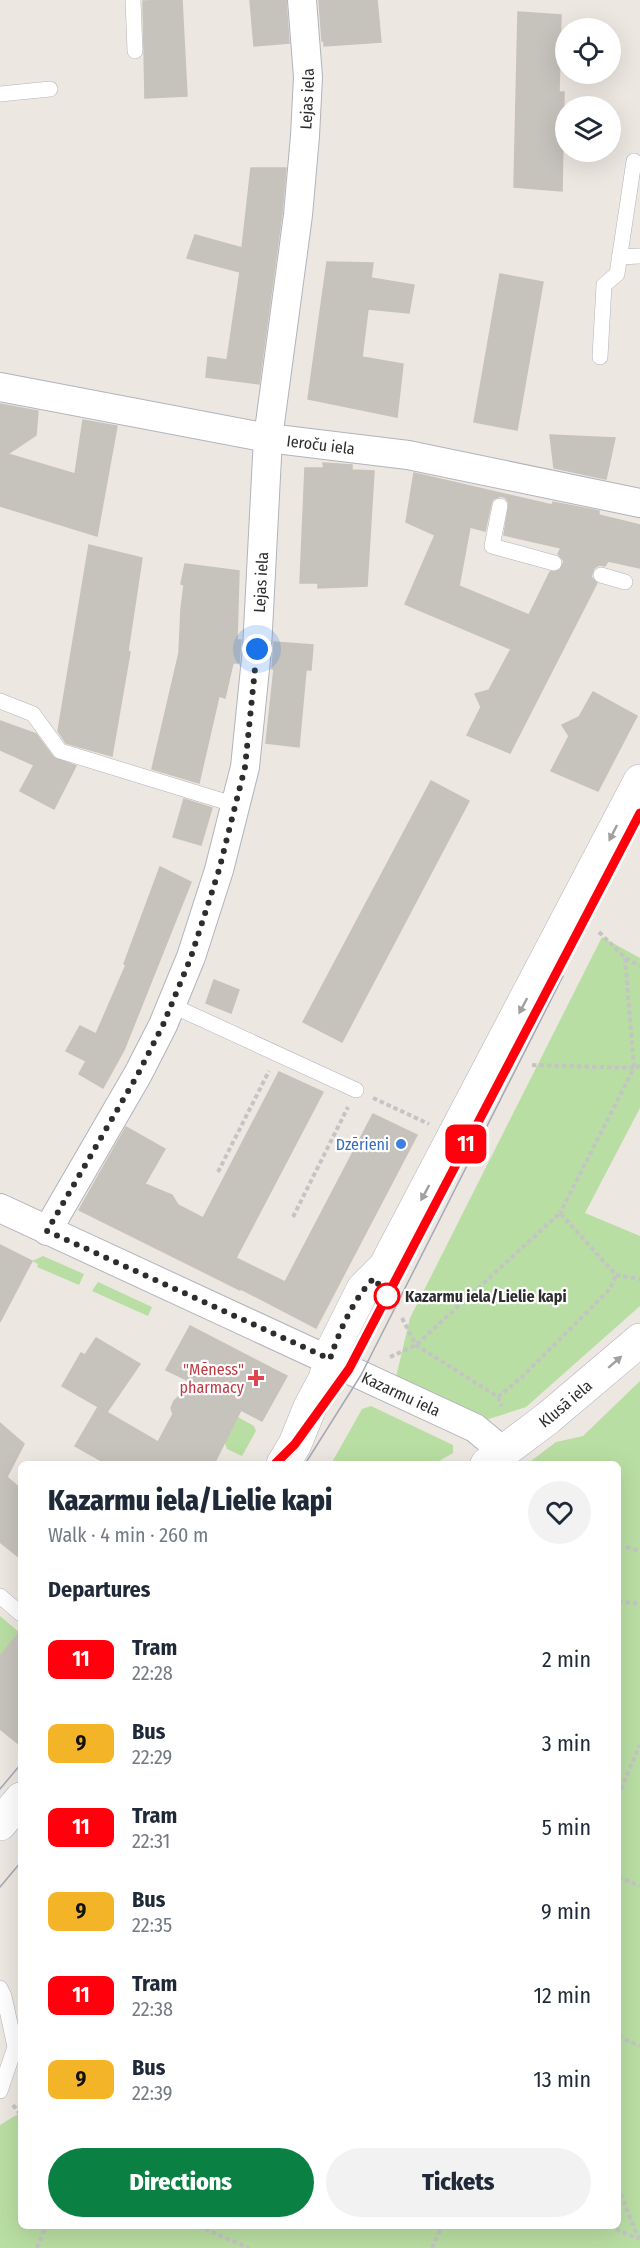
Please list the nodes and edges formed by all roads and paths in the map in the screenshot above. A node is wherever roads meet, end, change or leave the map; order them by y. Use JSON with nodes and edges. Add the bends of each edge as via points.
{"nodes":[{"id":1,"x":133,"y":0,"type":"edge"},
{"id":2,"x":302,"y":0,"type":"edge"},
{"id":3,"x":135,"y":51,"type":"dead end"},
{"id":4,"x":50,"y":88,"type":"dead end"},
{"id":5,"x":0,"y":94,"type":"edge"},
{"id":6,"x":634,"y":161,"type":"dead end"},
{"id":7,"x":640,"y":256,"type":"edge"},
{"id":8,"x":619,"y":257,"type":"junction"},
{"id":9,"x":600,"y":357,"type":"dead end"},
{"id":10,"x":0,"y":387,"type":"edge"},
{"id":11,"x":268,"y":438,"type":"junction"},
{"id":12,"x":503,"y":491,"type":"junction"},
{"id":13,"x":640,"y":503,"type":"edge"},
{"id":14,"x":554,"y":563,"type":"dead end"},
{"id":15,"x":601,"y":575,"type":"dead end"},
{"id":16,"x":625,"y":582,"type":"dead end"},
{"id":17,"x":0,"y":700,"type":"edge"},
{"id":18,"x":640,"y":781,"type":"edge"},
{"id":19,"x":236,"y":805,"type":"junction"},
{"id":20,"x":599,"y":932,"type":"dead end"},
{"id":21,"x":625,"y":958,"type":"junction"},
{"id":22,"x":640,"y":966,"type":"edge"},
{"id":23,"x":171,"y":1005,"type":"junction"},
{"id":24,"x":278,"y":1054,"type":"junction"},
{"id":25,"x":532,"y":1065,"type":"dead end"},
{"id":26,"x":640,"y":1066,"type":"edge"},
{"id":27,"x":634,"y":1068,"type":"junction"},
{"id":28,"x":356,"y":1090,"type":"junction"},
{"id":29,"x":429,"y":1124,"type":"dead end"},
{"id":30,"x":218,"y":1172,"type":"dead end"},
{"id":31,"x":0,"y":1208,"type":"edge"},
{"id":32,"x":560,"y":1213,"type":"junction"},
{"id":33,"x":293,"y":1217,"type":"dead end"},
{"id":34,"x":47,"y":1231,"type":"junction"},
{"id":35,"x":616,"y":1275,"type":"junction"},
{"id":36,"x":640,"y":1279,"type":"edge"},
{"id":37,"x":402,"y":1318,"type":"dead end"},
{"id":38,"x":640,"y":1340,"type":"edge"},
{"id":39,"x":416,"y":1345,"type":"junction"},
{"id":40,"x":390,"y":1357,"type":"dead end"},
{"id":41,"x":330,"y":1359,"type":"junction"},
{"id":42,"x":498,"y":1397,"type":"junction"},
{"id":43,"x":502,"y":1406,"type":"dead end"},
{"id":44,"x":496,"y":1458,"type":"edge"},
{"id":45,"x":285,"y":1461,"type":"edge"},
{"id":46,"x":626,"y":1547,"type":"dead end"},
{"id":47,"x":640,"y":1551,"type":"edge"},
{"id":48,"x":0,"y":1596,"type":"edge"},
{"id":49,"x":621,"y":1601,"type":"edge"},
{"id":50,"x":640,"y":1604,"type":"edge"},
{"id":51,"x":18,"y":1611,"type":"edge"},
{"id":52,"x":640,"y":1745,"type":"edge"},
{"id":53,"x":621,"y":1789,"type":"edge"},
{"id":54,"x":18,"y":1803,"type":"edge"},
{"id":55,"x":0,"y":1824,"type":"edge"},
{"id":56,"x":621,"y":1878,"type":"edge"},
{"id":57,"x":640,"y":1886,"type":"edge"},
{"id":58,"x":0,"y":1988,"type":"edge"},
{"id":59,"x":621,"y":2037,"type":"edge"},
{"id":60,"x":640,"y":2046,"type":"edge"},
{"id":61,"x":0,"y":2091,"type":"edge"},
{"id":62,"x":621,"y":2194,"type":"edge"},
{"id":63,"x":45,"y":2229,"type":"edge"},
{"id":64,"x":205,"y":2229,"type":"edge"},
{"id":65,"x":441,"y":2229,"type":"edge"},
{"id":66,"x":616,"y":2229,"type":"edge"},
{"id":67,"x":640,"y":2240,"type":"edge"},
{"id":68,"x":37,"y":2248,"type":"edge"},
{"id":69,"x":249,"y":2248,"type":"edge"},
{"id":70,"x":432,"y":2248,"type":"edge"}],
"edges":[{"from":1,"to":3,"type":"lane"},
{"from":2,"to":11,"type":"street","name":"Lejas iela","via":[[308,76],[305,136]]},
{"from":4,"to":5,"type":"lane"},
{"from":6,"to":8,"type":"lane"},
{"from":7,"to":8,"type":"lane"},
{"from":8,"to":9,"type":"lane","via":[[617,274],[604,285]]},
{"from":10,"to":11,"type":"street","name":"Ieroču iela"},
{"from":11,"to":12,"type":"street","name":"Ieroču iela","via":[[408,455]]},
{"from":11,"to":19,"type":"street","name":"Lejas iela","via":[[255,677]]},
{"from":12,"to":13,"type":"street","name":"Ieroču iela"},
{"from":12,"to":14,"type":"lane","via":[[492,546]]},
{"from":15,"to":16,"type":"lane"},
{"from":17,"to":19,"type":"lane","via":[[33,714],[60,751]]},
{"from":18,"to":41,"type":"street","one_way":true,"via":[[385,1267],[363,1289]]},
{"from":19,"to":23,"type":"street","name":"Lejas iela","via":[[191,957]]},
{"from":20,"to":21,"type":"path"},
{"from":21,"to":22,"type":"path"},
{"from":21,"to":27,"type":"path"},
{"from":23,"to":24,"type":"lane"},
{"from":23,"to":34,"type":"street","name":"Lejas iela","via":[[138,1074]]},
{"from":24,"to":28,"type":"lane"},
{"from":24,"to":30,"type":"path"},
{"from":25,"to":27,"type":"path"},
{"from":26,"to":27,"type":"path"},
{"from":27,"to":32,"type":"path"},
{"from":28,"to":29,"type":"path"},
{"from":28,"to":33,"type":"path"},
{"from":31,"to":34,"type":"street","name":"Kazarmu iela"},
{"from":32,"to":35,"type":"path"},
{"from":32,"to":39,"type":"path"},
{"from":34,"to":41,"type":"street","name":"Kazarmu iela"},
{"from":35,"to":36,"type":"path"},
{"from":35,"to":42,"type":"path","via":[[610,1289]]},
{"from":37,"to":39,"type":"path"},
{"from":44,"to":38,"type":"street","name":"Klusā iela","one_way":true},
{"from":39,"to":40,"type":"path"},
{"from":39,"to":42,"type":"path"},
{"from":41,"to":44,"type":"street","name":"Kazarmu iela","via":[[475,1428]]},
{"from":41,"to":45,"type":"street","via":[[325,1379]]},
{"from":42,"to":43,"type":"path"},
{"from":46,"to":47,"type":"path"},
{"from":48,"to":51,"type":"lane"},
{"from":49,"to":50,"type":"path"},
{"from":52,"to":53,"type":"path"},
{"from":54,"to":55,"type":"street"},
{"from":56,"to":57,"type":"path"},
{"from":58,"to":61,"type":"lane","via":[[15,2047]]},
{"from":59,"to":60,"type":"path"},
{"from":62,"to":67,"type":"path"},
{"from":63,"to":68,"type":"path"},
{"from":64,"to":69,"type":"path"},
{"from":65,"to":70,"type":"path"},
{"from":66,"to":67,"type":"path"}]}
